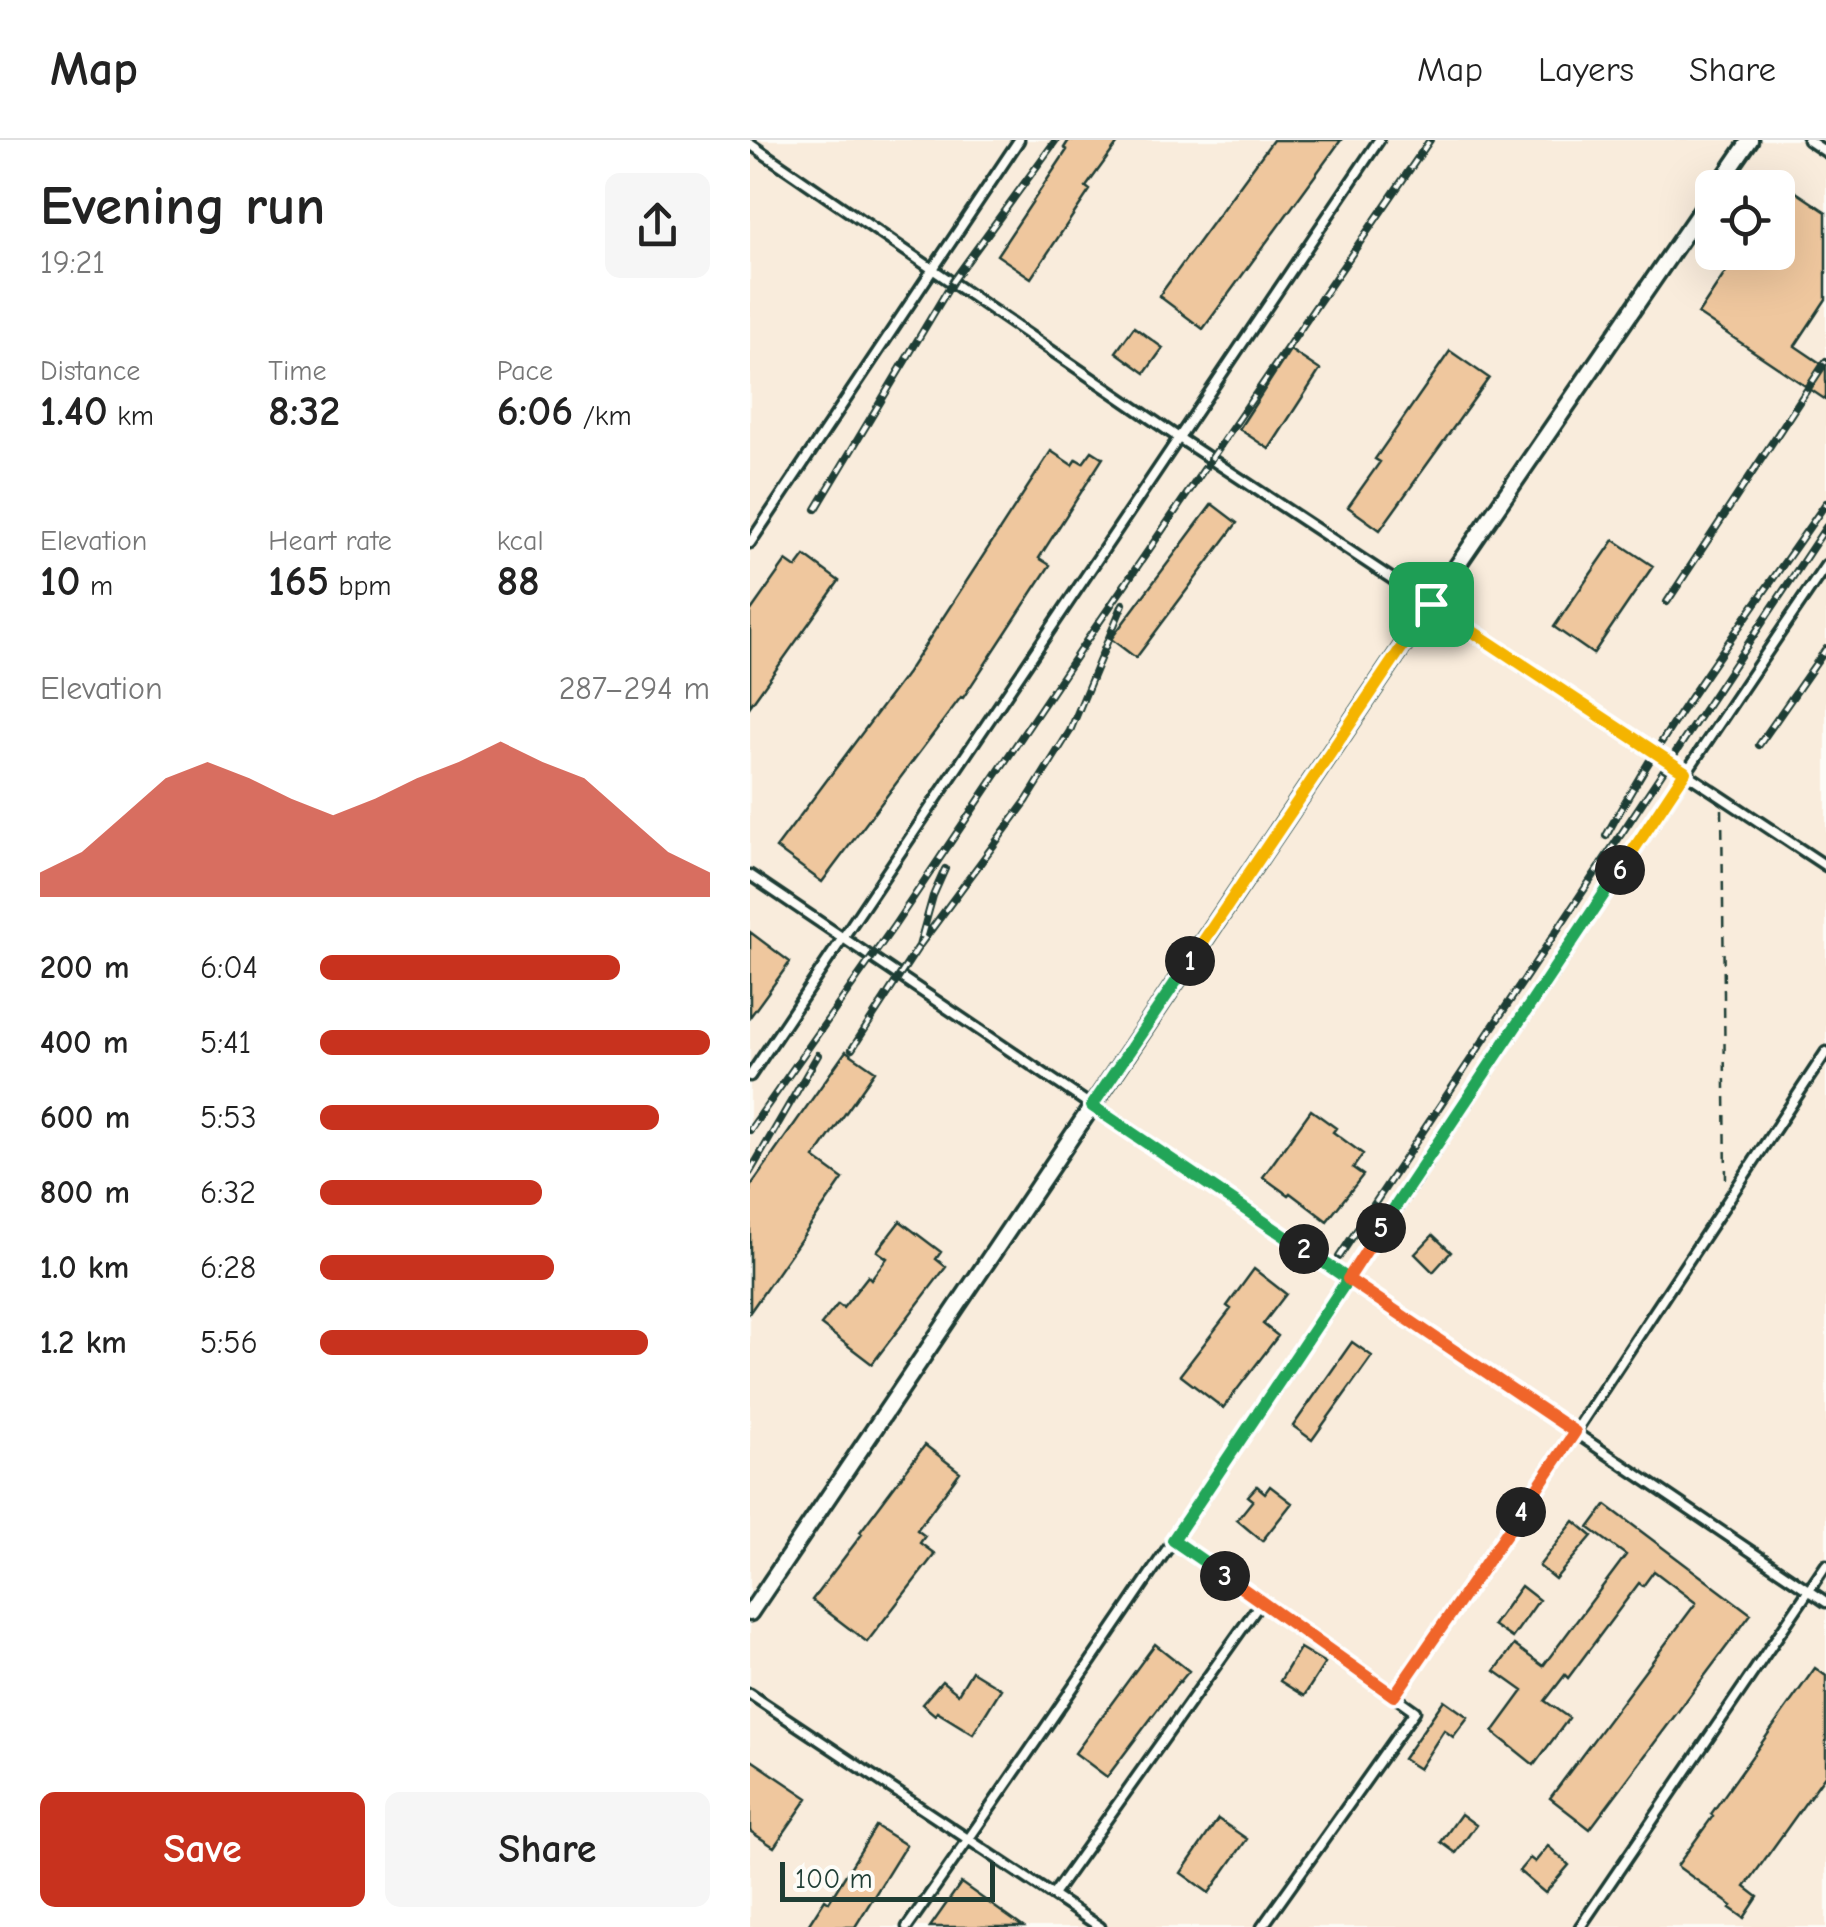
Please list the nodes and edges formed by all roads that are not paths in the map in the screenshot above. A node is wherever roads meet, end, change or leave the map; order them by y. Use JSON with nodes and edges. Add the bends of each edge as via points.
{"nodes":[{"id":1,"x":1019,"y":140,"type":"edge"},
{"id":2,"x":1379,"y":140,"type":"edge"},
{"id":3,"x":1750,"y":140,"type":"edge"},
{"id":4,"x":1808,"y":140,"type":"edge"},
{"id":5,"x":750,"y":144,"type":"edge"},
{"id":6,"x":1826,"y":152,"type":"edge"},
{"id":7,"x":1729,"y":170,"type":"edge"},
{"id":8,"x":1695,"y":219,"type":"edge"},
{"id":9,"x":933,"y":269,"type":"junction"},
{"id":10,"x":1179,"y":438,"type":"junction"},
{"id":11,"x":750,"y":543,"type":"edge"},
{"id":12,"x":1826,"y":565,"type":"edge"},
{"id":13,"x":1431,"y":604,"type":"junction"},
{"id":14,"x":1685,"y":772,"type":"junction"},
{"id":15,"x":1826,"y":866,"type":"edge"},
{"id":16,"x":750,"y":875,"type":"edge"},
{"id":17,"x":843,"y":938,"type":"junction"},
{"id":18,"x":1826,"y":1052,"type":"edge"},
{"id":19,"x":750,"y":1076,"type":"edge"},
{"id":20,"x":1092,"y":1106,"type":"junction"},
{"id":21,"x":1348,"y":1279,"type":"junction"},
{"id":22,"x":1575,"y":1432,"type":"junction"},
{"id":23,"x":1173,"y":1540,"type":"junction"},
{"id":24,"x":1826,"y":1565,"type":"edge"},
{"id":25,"x":1809,"y":1590,"type":"junction"},
{"id":26,"x":1261,"y":1602,"type":"junction"},
{"id":27,"x":1826,"y":1602,"type":"edge"},
{"id":28,"x":750,"y":1613,"type":"edge"},
{"id":29,"x":750,"y":1694,"type":"edge"},
{"id":30,"x":1394,"y":1696,"type":"junction"},
{"id":31,"x":968,"y":1840,"type":"junction"},
{"id":32,"x":1053,"y":1896,"type":"junction"},
{"id":33,"x":907,"y":1927,"type":"edge"},
{"id":34,"x":1100,"y":1927,"type":"edge"},
{"id":35,"x":1262,"y":1927,"type":"edge"},
{"id":36,"x":1580,"y":1927,"type":"edge"}],
"edges":[{"from":1,"to":9,"type":"lane"},
{"from":2,"to":10,"type":"lane"},
{"from":3,"to":7,"type":"street"},
{"from":4,"to":6,"type":"lane"},
{"from":5,"to":9,"type":"lane"},
{"from":8,"to":13,"type":"street"},
{"from":9,"to":10,"type":"lane"},
{"from":9,"to":11,"type":"lane"},
{"from":10,"to":13,"type":"lane"},
{"from":10,"to":17,"type":"lane"},
{"from":12,"to":14,"type":"lane"},
{"from":13,"to":14,"type":"lane"},
{"from":13,"to":20,"type":"street"},
{"from":14,"to":15,"type":"lane"},
{"from":14,"to":21,"type":"lane"},
{"from":16,"to":17,"type":"lane"},
{"from":17,"to":19,"type":"lane"},
{"from":17,"to":20,"type":"lane"},
{"from":18,"to":22,"type":"lane"},
{"from":20,"to":21,"type":"lane"},
{"from":20,"to":28,"type":"street"},
{"from":21,"to":22,"type":"lane"},
{"from":21,"to":23,"type":"lane"},
{"from":22,"to":25,"type":"lane"},
{"from":22,"to":30,"type":"lane"},
{"from":23,"to":26,"type":"lane"},
{"from":23,"to":31,"type":"lane"},
{"from":24,"to":25,"type":"lane"},
{"from":25,"to":27,"type":"lane"},
{"from":25,"to":36,"type":"lane"},
{"from":26,"to":30,"type":"lane"},
{"from":26,"to":32,"type":"lane"},
{"from":29,"to":31,"type":"lane"},
{"from":30,"to":35,"type":"lane","via":[[1414,1711]]},
{"from":31,"to":32,"type":"lane"},
{"from":31,"to":33,"type":"lane"},
{"from":32,"to":34,"type":"lane"}]}
